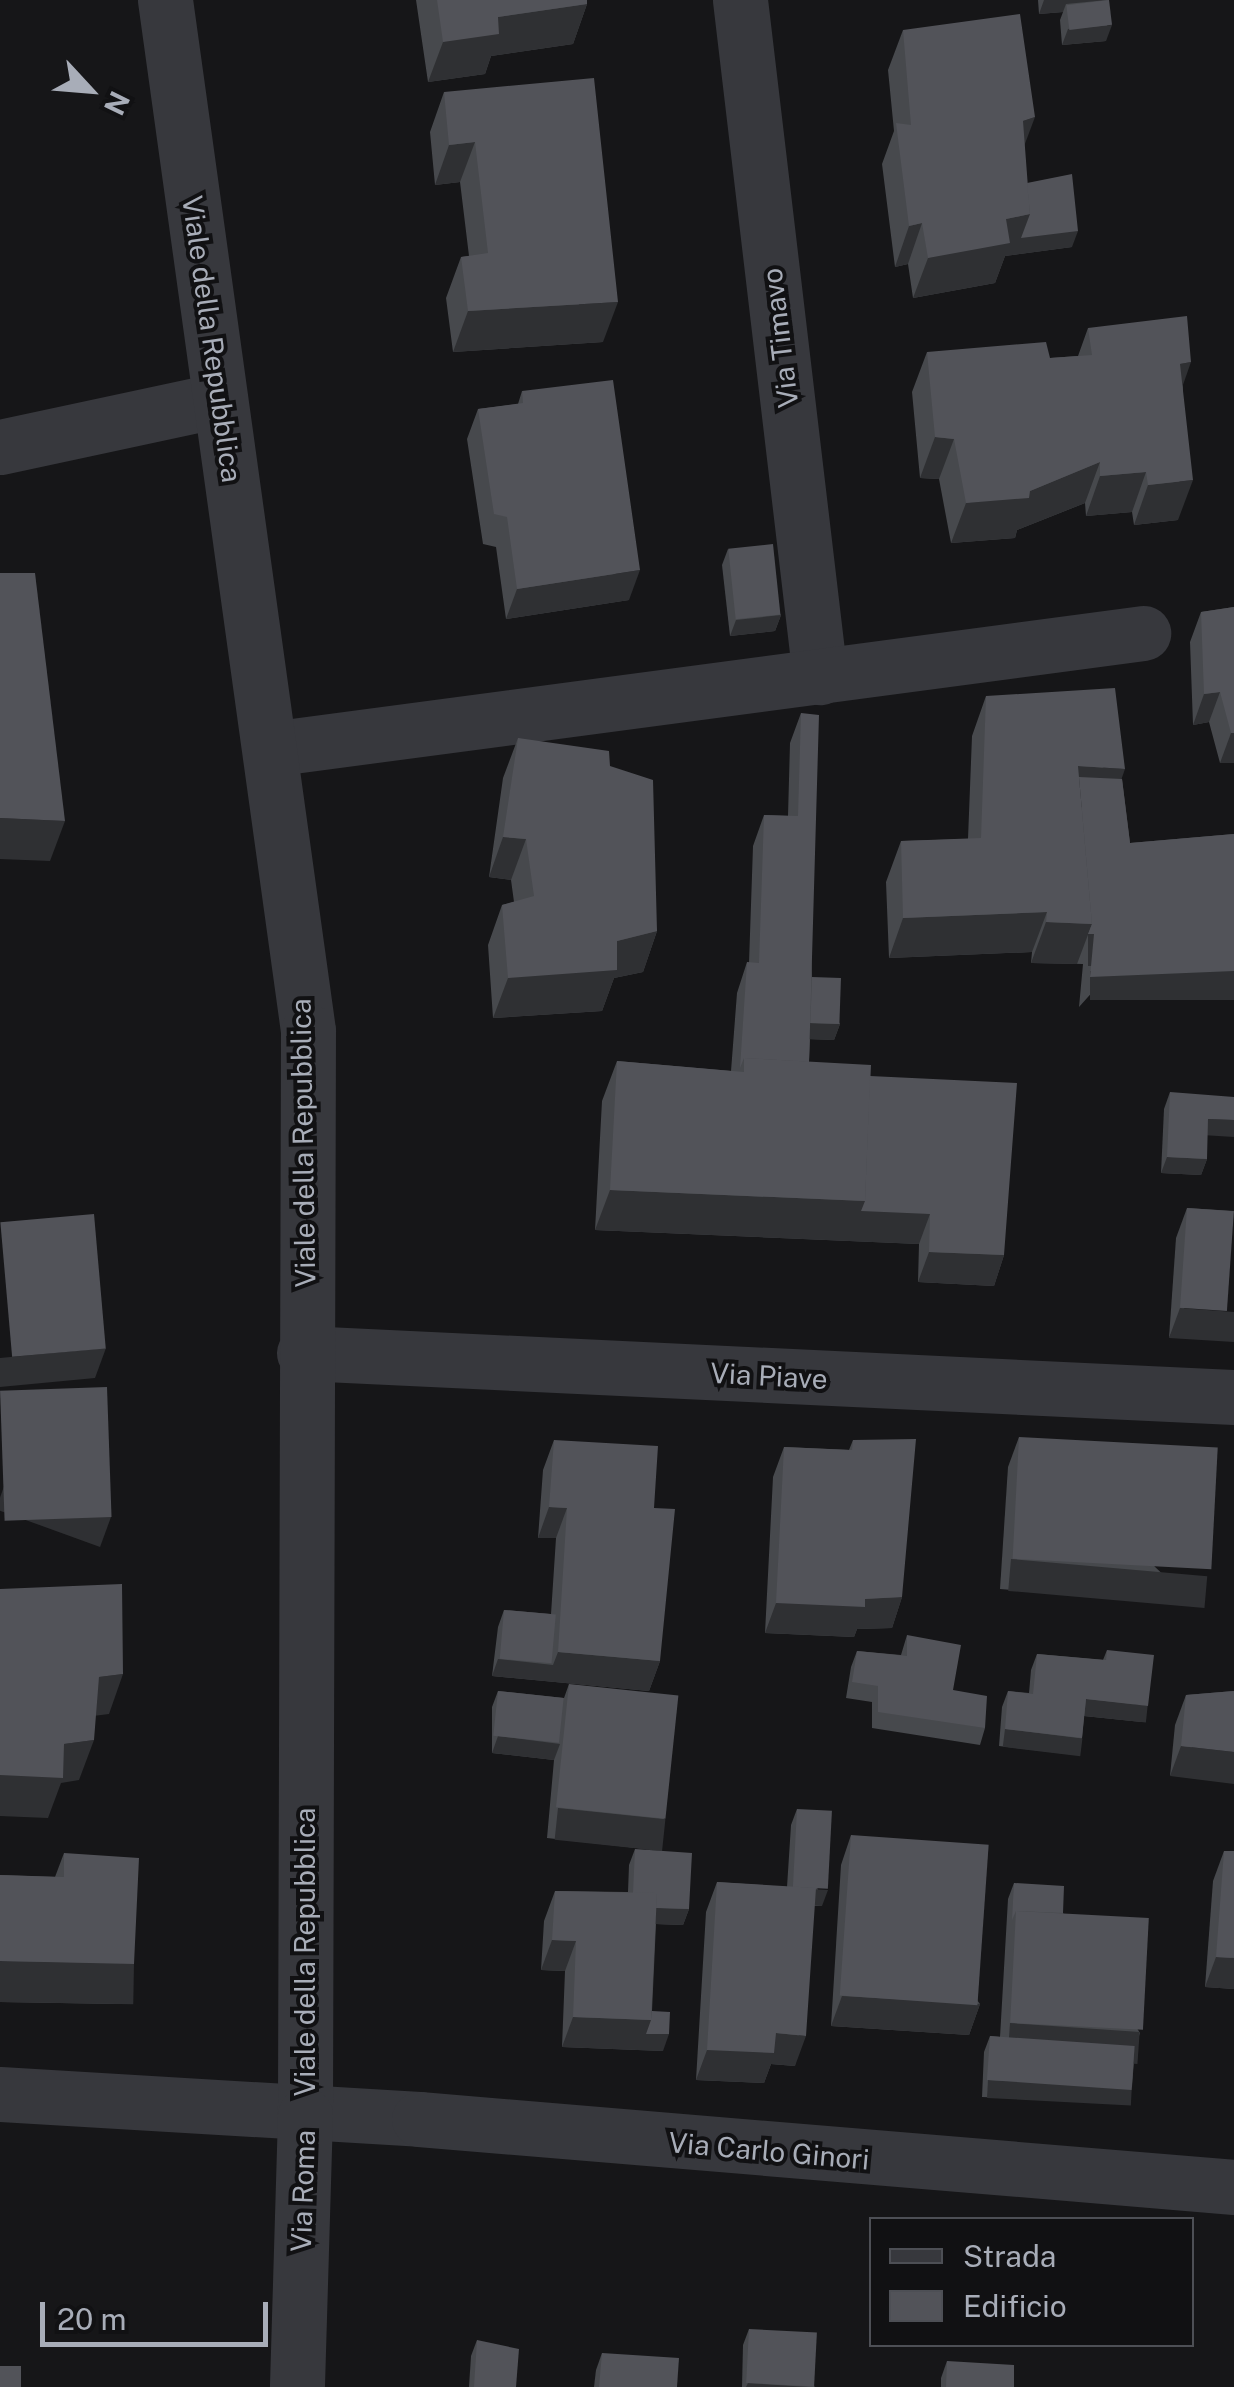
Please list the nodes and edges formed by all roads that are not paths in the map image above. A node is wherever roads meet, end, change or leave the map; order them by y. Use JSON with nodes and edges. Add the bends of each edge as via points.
{"nodes":[{"id":1,"x":165,"y":0,"type":"edge"},
{"id":2,"x":740,"y":0,"type":"edge"},
{"id":3,"x":220,"y":400,"type":"junction"},
{"id":4,"x":0,"y":447,"type":"edge"},
{"id":5,"x":1143,"y":632,"type":"dead end"},
{"id":6,"x":820,"y":676,"type":"junction"},
{"id":7,"x":270,"y":748,"type":"junction"},
{"id":8,"x":304,"y":1354,"type":"junction"},
{"id":9,"x":1234,"y":1397,"type":"edge"},
{"id":10,"x":0,"y":2094,"type":"edge"},
{"id":11,"x":305,"y":2115,"type":"junction"},
{"id":12,"x":1234,"y":2187,"type":"edge"},
{"id":13,"x":297,"y":2387,"type":"edge"}],
"edges":[{"from":1,"to":3,"type":"street","name":"Viale della Repubblica"},
{"from":2,"to":6,"type":"street","name":"Via Timavo"},
{"from":3,"to":4,"type":"street"},
{"from":3,"to":7,"type":"street","name":"Viale della Repubblica"},
{"from":5,"to":6,"type":"street"},
{"from":6,"to":7,"type":"street"},
{"from":7,"to":8,"type":"street","name":"Viale della Repubblica","via":[[308,1031]]},
{"from":8,"to":9,"type":"street","name":"Via Piave"},
{"from":8,"to":11,"type":"street","name":"Viale della Repubblica"},
{"from":10,"to":11,"type":"street","name":"Via Carlo Ginori"},
{"from":11,"to":12,"type":"street","name":"Via Carlo Ginori"},
{"from":11,"to":13,"type":"street","name":"Via Roma"}]}
